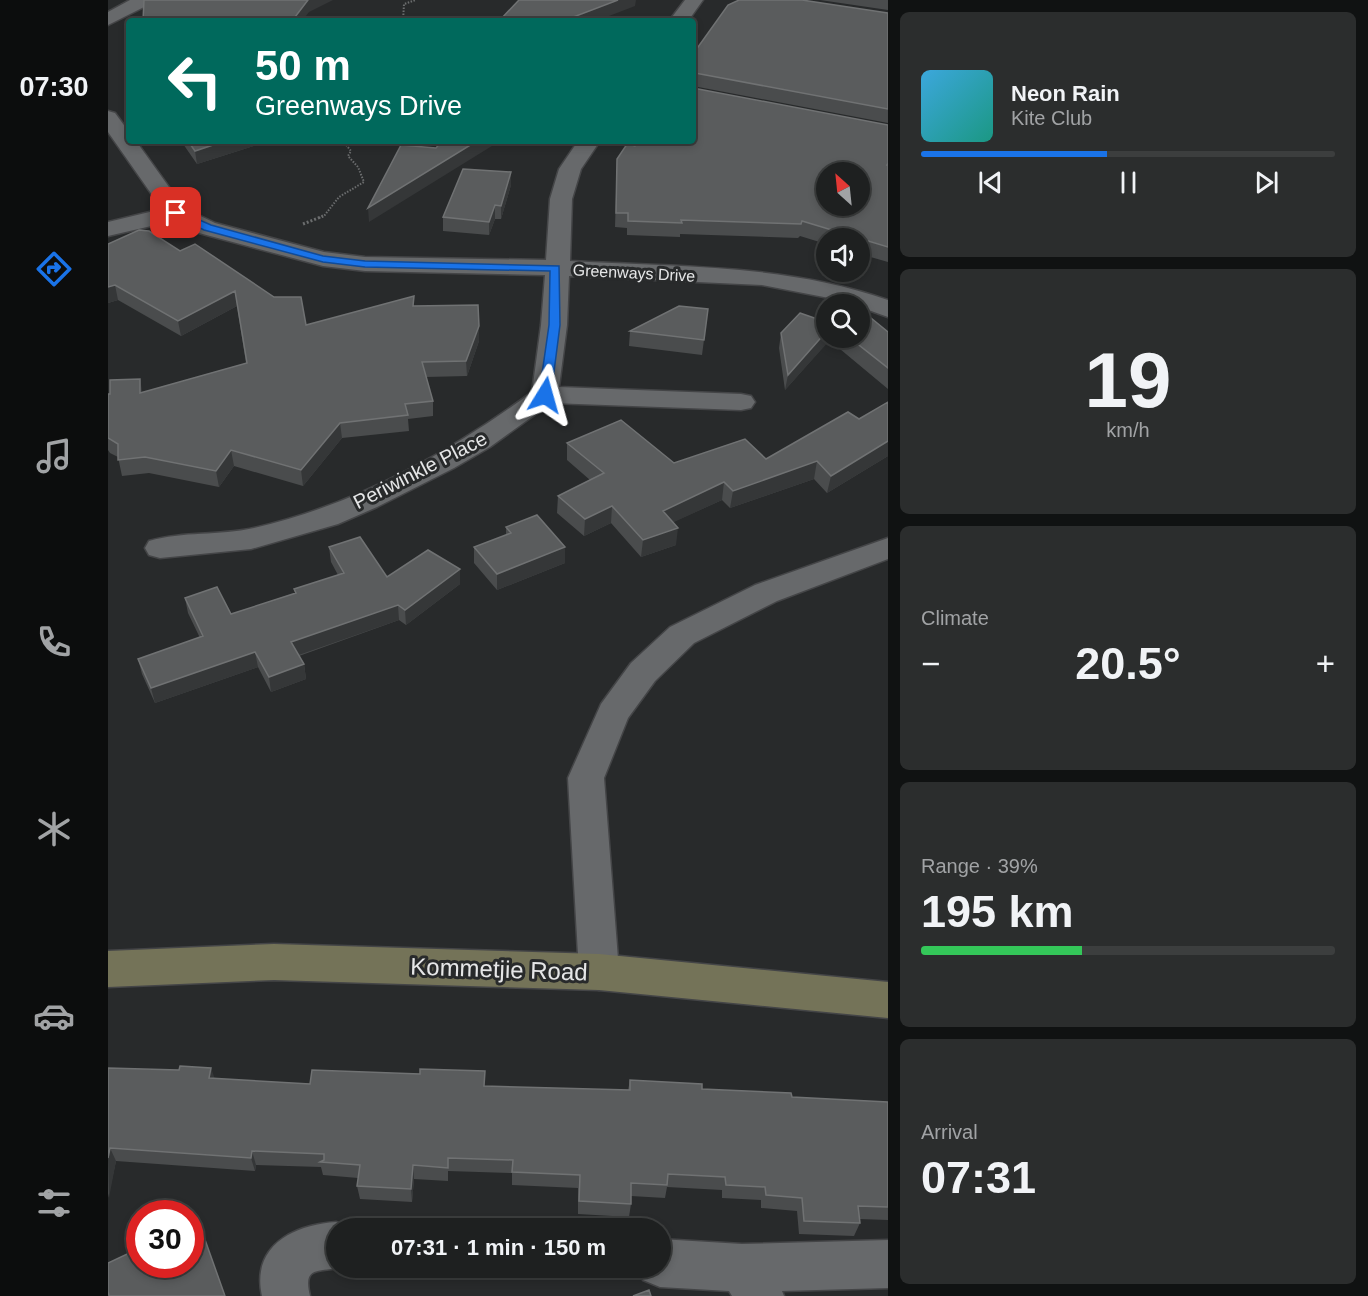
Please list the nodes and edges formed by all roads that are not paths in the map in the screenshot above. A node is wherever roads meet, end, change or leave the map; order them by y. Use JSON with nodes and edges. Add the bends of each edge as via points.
{"nodes":[{"id":1,"x":144,"y":0,"type":"edge"},
{"id":2,"x":694,"y":0,"type":"edge"},
{"id":3,"x":680,"y":18,"type":"edge"},
{"id":4,"x":108,"y":19,"type":"edge"},
{"id":5,"x":108,"y":117,"type":"edge"},
{"id":6,"x":126,"y":142,"type":"edge"},
{"id":7,"x":127,"y":144,"type":"edge"},
{"id":8,"x":587,"y":144,"type":"edge"},
{"id":9,"x":176,"y":213,"type":"junction"},
{"id":10,"x":108,"y":229,"type":"edge"},
{"id":11,"x":556,"y":268,"type":"junction"},
{"id":12,"x":888,"y":309,"type":"edge"},
{"id":13,"x":545,"y":395,"type":"junction"},
{"id":14,"x":741,"y":402,"type":"dead end"},
{"id":15,"x":160,"y":548,"type":"dead end"},
{"id":16,"x":888,"y":548,"type":"edge"},
{"id":17,"x":108,"y":969,"type":"edge"},
{"id":18,"x":599,"y":972,"type":"junction"},
{"id":19,"x":888,"y":999,"type":"edge"},
{"id":20,"x":326,"y":1245,"type":"edge"},
{"id":21,"x":888,"y":1264,"type":"edge"},
{"id":22,"x":671,"y":1265,"type":"edge"},
{"id":23,"x":751,"y":1282,"type":"edge"},
{"id":24,"x":286,"y":1296,"type":"edge"}],
"edges":[{"from":1,"to":4,"type":"street"},
{"from":2,"to":3,"type":"street"},
{"from":5,"to":6,"type":"street","name":"Greenways Drive"},
{"from":7,"to":9,"type":"street","name":"Greenways Drive"},
{"from":8,"to":11,"type":"street","via":[[570,169],[561,199]]},
{"from":9,"to":10,"type":"street"},
{"from":9,"to":11,"type":"street","name":"Greenways Drive","via":[[207,228],[323,259],[365,264]]},
{"from":11,"to":12,"type":"street","name":"Greenways Drive","via":[[762,278],[846,294]]},
{"from":11,"to":13,"type":"street"},
{"from":13,"to":14,"type":"street"},
{"from":13,"to":15,"type":"street","name":"Periwinkle Place","via":[[492,434],[365,502],[251,539]]},
{"from":16,"to":18,"type":"street","via":[[766,593],[682,635],[643,672],[613,713],[586,778]]},
{"from":17,"to":18,"type":"main road","name":"Kommetjie Road","via":[[274,962]]},
{"from":18,"to":19,"type":"main road","name":"Kommetjie Road"},
{"from":20,"to":24,"type":"street","via":[[303,1250],[285,1266],[282,1284]]},
{"from":21,"to":23,"type":"street"},
{"from":22,"to":23,"type":"street"}]}
